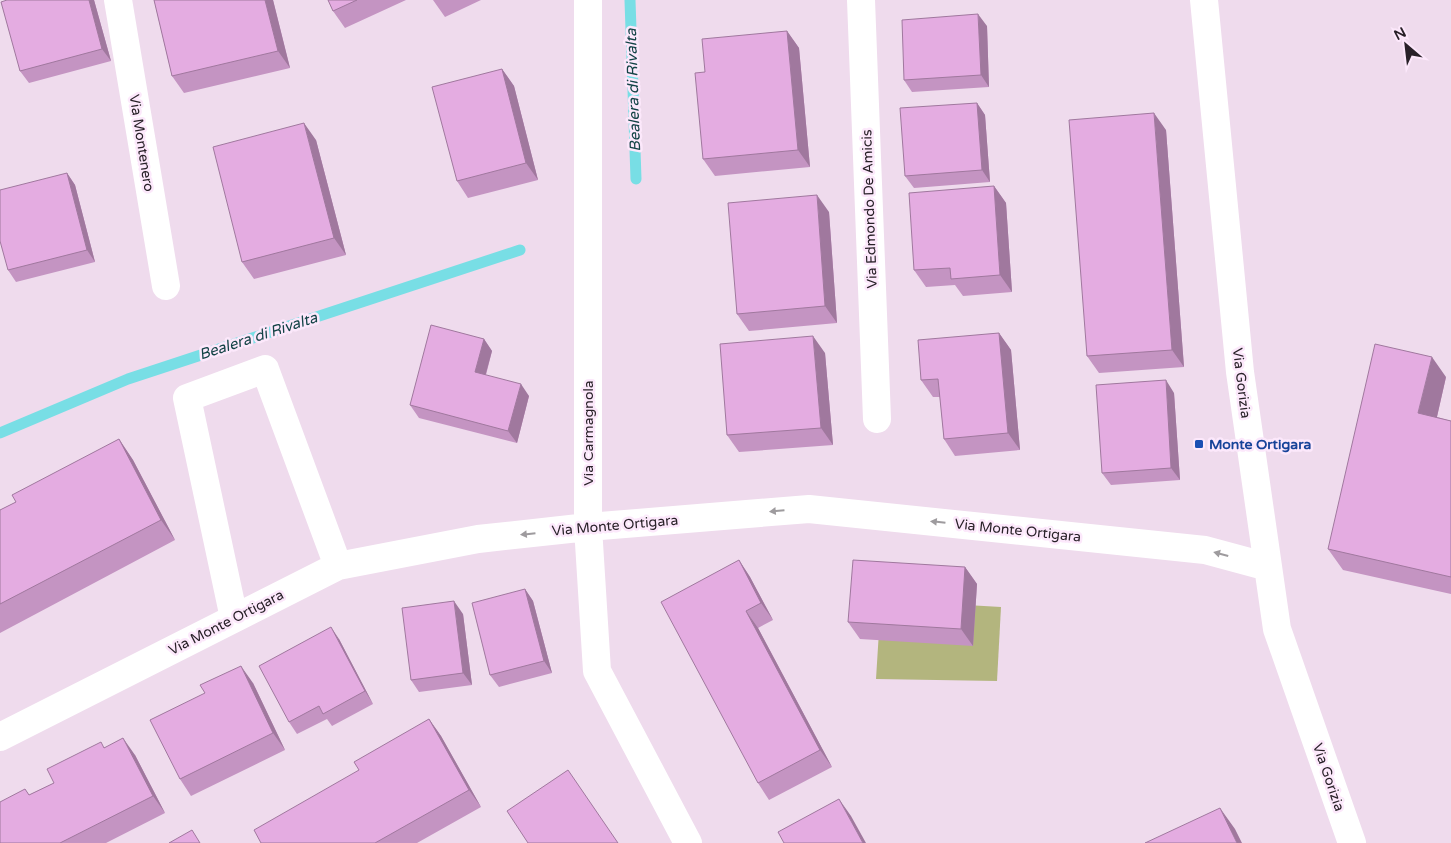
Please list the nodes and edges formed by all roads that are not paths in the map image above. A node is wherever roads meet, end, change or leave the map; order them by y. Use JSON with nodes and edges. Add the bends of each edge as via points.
{"nodes":[{"id":1,"x":118,"y":0,"type":"edge"},
{"id":2,"x":588,"y":0,"type":"edge"},
{"id":3,"x":861,"y":0,"type":"edge"},
{"id":4,"x":1204,"y":0,"type":"edge"},
{"id":5,"x":166,"y":286,"type":"dead end"},
{"id":6,"x":877,"y":419,"type":"dead end"},
{"id":7,"x":588,"y":527,"type":"junction"},
{"id":8,"x":338,"y":566,"type":"junction"},
{"id":9,"x":1268,"y":567,"type":"junction"},
{"id":10,"x":234,"y":618,"type":"junction"},
{"id":11,"x":0,"y":737,"type":"edge"},
{"id":12,"x":688,"y":843,"type":"edge"},
{"id":13,"x":1352,"y":843,"type":"edge"}],
"edges":[{"from":1,"to":5,"type":"street","name":"Via Montenero"},
{"from":2,"to":7,"type":"street","name":"Via Carmagnola"},
{"from":3,"to":6,"type":"street","name":"Via Edmondo De Amicis"},
{"from":4,"to":9,"type":"street","name":"Via Gorizia","via":[[1240,372]]},
{"from":7,"to":8,"type":"street","name":"Via Monte Ortigara","one_way":true,"via":[[478,539]]},
{"from":9,"to":7,"type":"street","name":"Via Monte Ortigara","one_way":true,"via":[[1205,550],[809,509]]},
{"from":7,"to":12,"type":"street","name":"Via Carmagnola","via":[[597,671]]},
{"from":8,"to":10,"type":"street","name":"Via Monte Ortigara"},
{"from":8,"to":10,"type":"street","via":[[265,369],[187,398]]},
{"from":9,"to":13,"type":"street","name":"Via Gorizia","via":[[1277,629]]},
{"from":10,"to":11,"type":"street","name":"Via Monte Ortigara"}]}
